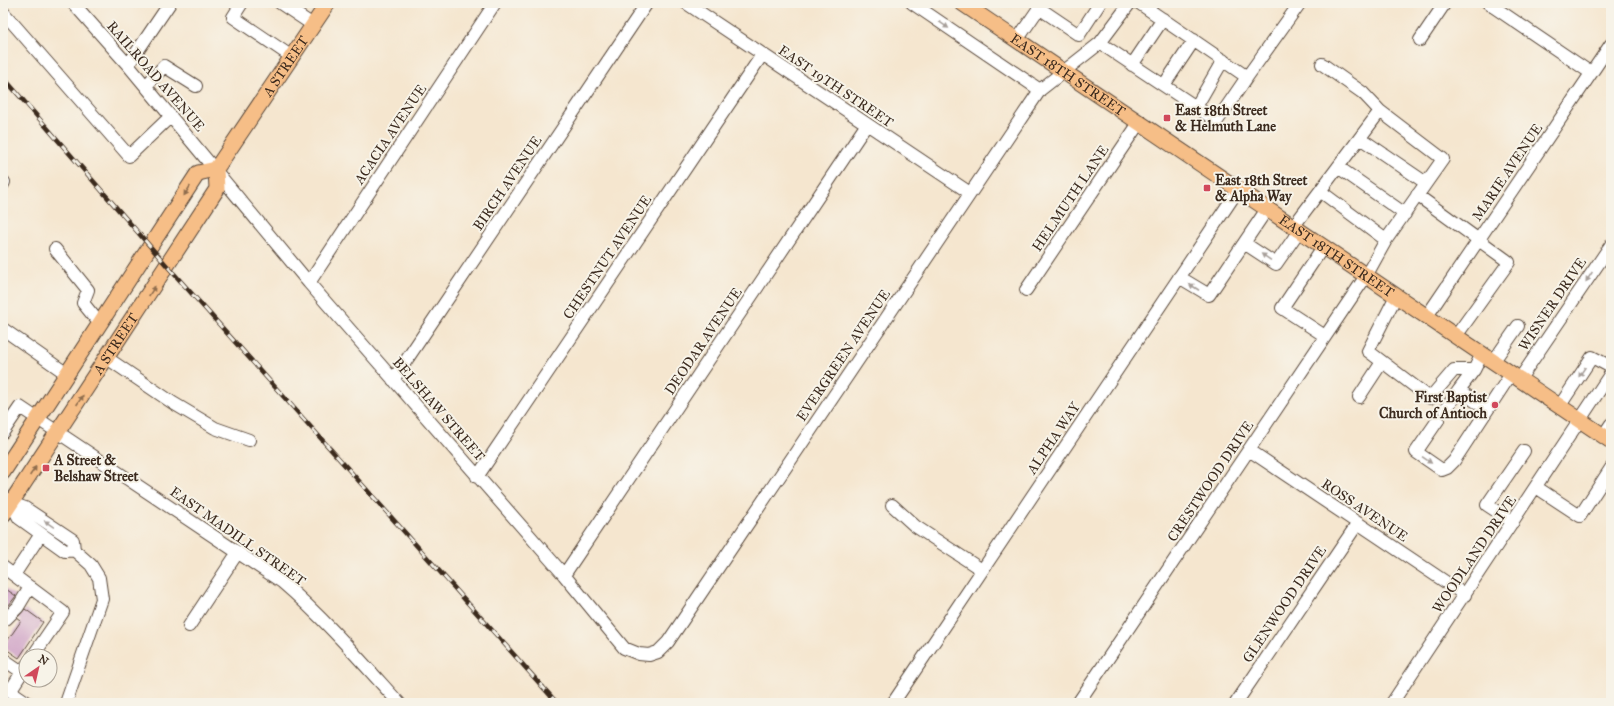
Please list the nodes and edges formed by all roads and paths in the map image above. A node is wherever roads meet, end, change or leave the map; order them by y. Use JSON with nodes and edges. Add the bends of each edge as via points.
{"nodes":[{"id":1,"x":73,"y":3,"type":"edge"},
{"id":2,"x":170,"y":3,"type":"edge"},
{"id":3,"x":242,"y":3,"type":"edge"},
{"id":4,"x":280,"y":3,"type":"edge"},
{"id":5,"x":328,"y":3,"type":"edge"},
{"id":6,"x":496,"y":3,"type":"edge"},
{"id":7,"x":647,"y":3,"type":"edge"},
{"id":8,"x":686,"y":3,"type":"edge"},
{"id":9,"x":912,"y":3,"type":"edge"},
{"id":10,"x":1130,"y":3,"type":"edge"},
{"id":11,"x":1139,"y":3,"type":"edge"},
{"id":12,"x":1300,"y":3,"type":"edge"},
{"id":13,"x":1445,"y":3,"type":"edge"},
{"id":14,"x":1488,"y":3,"type":"edge"},
{"id":15,"x":968,"y":5,"type":"edge"},
{"id":16,"x":1095,"y":5,"type":"edge"},
{"id":17,"x":1048,"y":7,"type":"edge"},
{"id":18,"x":3,"y":12,"type":"edge"},
{"id":19,"x":1163,"y":19,"type":"junction"},
{"id":20,"x":313,"y":25,"type":"junction"},
{"id":21,"x":1017,"y":40,"type":"junction"},
{"id":22,"x":1194,"y":40,"type":"junction"},
{"id":23,"x":1420,"y":40,"type":"dead end"},
{"id":24,"x":1100,"y":43,"type":"junction"},
{"id":25,"x":1611,"y":44,"type":"edge"},
{"id":26,"x":762,"y":54,"type":"junction"},
{"id":27,"x":292,"y":57,"type":"junction"},
{"id":28,"x":1223,"y":60,"type":"junction"},
{"id":29,"x":1322,"y":64,"type":"dead end"},
{"id":30,"x":128,"y":65,"type":"junction"},
{"id":31,"x":1132,"y":65,"type":"junction"},
{"id":32,"x":1064,"y":71,"type":"junction"},
{"id":33,"x":1591,"y":73,"type":"junction"},
{"id":34,"x":1248,"y":77,"type":"junction"},
{"id":35,"x":1164,"y":85,"type":"junction"},
{"id":36,"x":146,"y":86,"type":"junction"},
{"id":37,"x":196,"y":86,"type":"dead end"},
{"id":38,"x":1040,"y":90,"type":"junction"},
{"id":39,"x":1196,"y":107,"type":"junction"},
{"id":40,"x":1380,"y":111,"type":"junction"},
{"id":41,"x":171,"y":116,"type":"junction"},
{"id":42,"x":1139,"y":122,"type":"junction"},
{"id":43,"x":867,"y":124,"type":"junction"},
{"id":44,"x":1360,"y":138,"type":"junction"},
{"id":45,"x":1338,"y":167,"type":"junction"},
{"id":46,"x":216,"y":169,"type":"junction"},
{"id":47,"x":1426,"y":183,"type":"junction"},
{"id":48,"x":1238,"y":190,"type":"junction"},
{"id":49,"x":1320,"y":191,"type":"junction"},
{"id":50,"x":970,"y":193,"type":"junction"},
{"id":51,"x":1418,"y":195,"type":"junction"},
{"id":52,"x":1267,"y":209,"type":"junction"},
{"id":53,"x":1405,"y":214,"type":"junction"},
{"id":54,"x":1296,"y":229,"type":"junction"},
{"id":55,"x":1479,"y":239,"type":"junction"},
{"id":56,"x":1386,"y":240,"type":"junction"},
{"id":57,"x":1244,"y":243,"type":"junction"},
{"id":58,"x":1611,"y":245,"type":"edge"},
{"id":59,"x":1323,"y":247,"type":"junction"},
{"id":60,"x":55,"y":249,"type":"dead end"},
{"id":61,"x":1366,"y":276,"type":"junction"},
{"id":62,"x":1179,"y":277,"type":"junction"},
{"id":63,"x":309,"y":282,"type":"junction"},
{"id":64,"x":1026,"y":290,"type":"dead end"},
{"id":65,"x":1396,"y":296,"type":"junction"},
{"id":66,"x":1427,"y":316,"type":"junction"},
{"id":67,"x":100,"y":324,"type":"junction"},
{"id":68,"x":1518,"y":326,"type":"dead end"},
{"id":69,"x":3,"y":329,"type":"edge"},
{"id":70,"x":1325,"y":336,"type":"junction"},
{"id":71,"x":1456,"y":336,"type":"junction"},
{"id":72,"x":107,"y":358,"type":"junction"},
{"id":73,"x":1488,"y":358,"type":"junction"},
{"id":74,"x":1382,"y":362,"type":"junction"},
{"id":75,"x":1611,"y":367,"type":"edge"},
{"id":76,"x":1474,"y":370,"type":"junction"},
{"id":77,"x":1611,"y":373,"type":"edge"},
{"id":78,"x":67,"y":374,"type":"junction"},
{"id":79,"x":1515,"y":377,"type":"junction"},
{"id":80,"x":393,"y":380,"type":"junction"},
{"id":81,"x":1459,"y":390,"type":"junction"},
{"id":82,"x":1359,"y":397,"type":"dead end"},
{"id":83,"x":1482,"y":406,"type":"dead end"},
{"id":84,"x":1559,"y":407,"type":"junction"},
{"id":85,"x":38,"y":419,"type":"junction"},
{"id":86,"x":1579,"y":420,"type":"junction"},
{"id":87,"x":58,"y":432,"type":"junction"},
{"id":88,"x":3,"y":433,"type":"edge"},
{"id":89,"x":1608,"y":434,"type":"edge"},
{"id":90,"x":249,"y":440,"type":"dead end"},
{"id":91,"x":22,"y":445,"type":"junction"},
{"id":92,"x":1249,"y":450,"type":"junction"},
{"id":93,"x":1524,"y":451,"type":"dead end"},
{"id":94,"x":1611,"y":468,"type":"edge"},
{"id":95,"x":3,"y":472,"type":"edge"},
{"id":96,"x":478,"y":477,"type":"junction"},
{"id":97,"x":1536,"y":487,"type":"junction"},
{"id":98,"x":892,"y":504,"type":"dead end"},
{"id":99,"x":6,"y":505,"type":"edge"},
{"id":100,"x":1513,"y":522,"type":"junction"},
{"id":101,"x":1358,"y":523,"type":"junction"},
{"id":102,"x":41,"y":534,"type":"junction"},
{"id":103,"x":74,"y":550,"type":"junction"},
{"id":104,"x":238,"y":552,"type":"junction"},
{"id":105,"x":3,"y":567,"type":"edge"},
{"id":106,"x":982,"y":570,"type":"junction"},
{"id":107,"x":14,"y":575,"type":"junction"},
{"id":108,"x":564,"y":575,"type":"junction"},
{"id":109,"x":30,"y":587,"type":"junction"},
{"id":110,"x":1465,"y":595,"type":"junction"},
{"id":111,"x":3,"y":619,"type":"edge"},
{"id":112,"x":189,"y":626,"type":"dead end"},
{"id":113,"x":38,"y":648,"type":"edge"},
{"id":114,"x":649,"y":655,"type":"joint"},
{"id":115,"x":3,"y":659,"type":"edge"},
{"id":116,"x":18,"y":666,"type":"edge"},
{"id":117,"x":18,"y":675,"type":"edge"},
{"id":118,"x":6,"y":688,"type":"edge"},
{"id":119,"x":28,"y":703,"type":"edge"},
{"id":120,"x":66,"y":703,"type":"edge"},
{"id":121,"x":399,"y":703,"type":"edge"},
{"id":122,"x":893,"y":703,"type":"edge"},
{"id":123,"x":1078,"y":703,"type":"edge"},
{"id":124,"x":1236,"y":703,"type":"edge"},
{"id":125,"x":1392,"y":703,"type":"edge"}],
"edges":[{"from":1,"to":30,"type":"street","name":"RAILROAD AVENUE"},
{"from":2,"to":30,"type":"street"},
{"from":3,"to":27,"type":"street","via":[[233,17]]},
{"from":4,"to":20,"type":"street"},
{"from":5,"to":20,"type":"main road","name":"A STREET"},
{"from":6,"to":63,"type":"street","name":"ACACIA AVENUE"},
{"from":7,"to":80,"type":"street","name":"BIRCH AVENUE"},
{"from":8,"to":26,"type":"street","name":"EAST 19TH STREET"},
{"from":9,"to":38,"type":"street","one_way":true},
{"from":10,"to":24,"type":"street","name":"EVERGREEN AVENUE"},
{"from":11,"to":19,"type":"street"},
{"from":12,"to":34,"type":"street"},
{"from":13,"to":23,"type":"street"},
{"from":14,"to":33,"type":"street"},
{"from":15,"to":21,"type":"main road","name":"EAST 18TH STREET"},
{"from":16,"to":17,"type":"street","via":[[1079,36]]},
{"from":17,"to":21,"type":"street","via":[[1039,8]]},
{"from":18,"to":41,"type":"street","via":[[129,156]]},
{"from":19,"to":22,"type":"street"},
{"from":19,"to":31,"type":"street"},
{"from":20,"to":27,"type":"main road","name":"A STREET"},
{"from":21,"to":32,"type":"main road","name":"EAST 18TH STREET"},
{"from":22,"to":28,"type":"street"},
{"from":22,"to":35,"type":"street"},
{"from":24,"to":31,"type":"street"},
{"from":24,"to":32,"type":"street","name":"EVERGREEN AVENUE"},
{"from":25,"to":33,"type":"street","name":"MARIE AVENUE"},
{"from":26,"to":43,"type":"street","name":"EAST 19TH STREET"},
{"from":26,"to":96,"type":"street","name":"CHESTNUT AVENUE"},
{"from":27,"to":46,"type":"main road","name":"A STREET"},
{"from":28,"to":34,"type":"street"},
{"from":28,"to":39,"type":"street"},
{"from":29,"to":40,"type":"street","via":[[1362,93]]},
{"from":30,"to":36,"type":"street","name":"RAILROAD AVENUE"},
{"from":31,"to":35,"type":"street"},
{"from":32,"to":38,"type":"street","name":"EVERGREEN AVENUE"},
{"from":32,"to":42,"type":"main road","name":"EAST 18TH STREET"},
{"from":33,"to":55,"type":"street","name":"MARIE AVENUE"},
{"from":34,"to":39,"type":"street","via":[[1218,121]]},
{"from":35,"to":39,"type":"street"},
{"from":36,"to":37,"type":"street","via":[[164,66]]},
{"from":36,"to":41,"type":"street","name":"RAILROAD AVENUE"},
{"from":38,"to":50,"type":"street","name":"EVERGREEN AVENUE"},
{"from":40,"to":44,"type":"street"},
{"from":40,"to":47,"type":"street","name":"CRESTWOOD DRIVE","via":[[1443,159]]},
{"from":41,"to":46,"type":"street","name":"RAILROAD AVENUE"},
{"from":42,"to":48,"type":"main road","name":"EAST 18TH STREET"},
{"from":42,"to":64,"type":"street","name":"HELMUTH LANE"},
{"from":43,"to":50,"type":"street","name":"EAST 19TH STREET"},
{"from":43,"to":108,"type":"street","name":"DEODAR AVENUE"},
{"from":44,"to":45,"type":"street"},
{"from":44,"to":47,"type":"street"},
{"from":45,"to":49,"type":"street"},
{"from":45,"to":53,"type":"street"},
{"from":46,"to":63,"type":"street","name":"BELSHAW STREET"},
{"from":46,"to":67,"type":"main road","name":"A STREET","one_way":true,"via":[[198,173]]},
{"from":72,"to":46,"type":"main road","name":"A STREET","one_way":true,"via":[[217,189]]},
{"from":47,"to":51,"type":"street","name":"CRESTWOOD DRIVE"},
{"from":48,"to":52,"type":"main road","name":"EAST 18TH STREET"},
{"from":48,"to":62,"type":"street","name":"ALPHA WAY"},
{"from":49,"to":54,"type":"street"},
{"from":49,"to":56,"type":"street"},
{"from":50,"to":114,"type":"street","name":"EVERGREEN AVENUE","via":[[668,642],[658,652]]},
{"from":51,"to":53,"type":"street","name":"CRESTWOOD DRIVE"},
{"from":51,"to":55,"type":"street"},
{"from":52,"to":54,"type":"main road","name":"EAST 18TH STREET"},
{"from":52,"to":57,"type":"street"},
{"from":53,"to":56,"type":"street","name":"CRESTWOOD DRIVE"},
{"from":54,"to":57,"type":"street","one_way":true,"via":[[1276,264]]},
{"from":54,"to":59,"type":"main road","name":"EAST 18TH STREET"},
{"from":55,"to":66,"type":"street","name":"MARIE AVENUE"},
{"from":55,"to":71,"type":"street","via":[[1509,262]]},
{"from":56,"to":61,"type":"street","name":"CRESTWOOD DRIVE"},
{"from":57,"to":62,"type":"street","one_way":true,"via":[[1209,295]]},
{"from":58,"to":79,"type":"street","name":"WISNER DRIVE","one_way":true},
{"from":59,"to":61,"type":"main road","name":"EAST 18TH STREET"},
{"from":59,"to":70,"type":"street","via":[[1282,308]]},
{"from":60,"to":67,"type":"street","via":[[88,290],[83,303]]},
{"from":61,"to":65,"type":"main road","name":"EAST 18TH STREET"},
{"from":61,"to":70,"type":"street","name":"CRESTWOOD DRIVE"},
{"from":62,"to":106,"type":"street","name":"ALPHA WAY"},
{"from":63,"to":80,"type":"street","name":"BELSHAW STREET"},
{"from":65,"to":66,"type":"main road","name":"EAST 18TH STREET"},
{"from":65,"to":74,"type":"street","via":[[1368,351]]},
{"from":66,"to":71,"type":"main road","name":"EAST 18TH STREET"},
{"from":67,"to":78,"type":"main road","name":"A STREET"},
{"from":68,"to":73,"type":"street"},
{"from":69,"to":78,"type":"street"},
{"from":70,"to":92,"type":"street","name":"CRESTWOOD DRIVE"},
{"from":71,"to":73,"type":"main road","name":"EAST 18TH STREET"},
{"from":87,"to":72,"type":"main road","name":"A STREET","one_way":true},
{"from":72,"to":90,"type":"street","via":[[215,428]]},
{"from":73,"to":76,"type":"street"},
{"from":73,"to":79,"type":"main road","name":"EAST 18TH STREET"},
{"from":74,"to":76,"type":"street","via":[[1430,398],[1454,370]]},
{"from":74,"to":82,"type":"street"},
{"from":75,"to":84,"type":"street","one_way":true,"via":[[1592,357]]},
{"from":76,"to":81,"type":"street"},
{"from":77,"to":86,"type":"street","name":"WOODLAND DRIVE"},
{"from":78,"to":85,"type":"main road","name":"A STREET"},
{"from":81,"to":79,"type":"street","name":"WISNER DRIVE","one_way":true,"via":[[1416,452],[1442,470],[1452,464]]},
{"from":79,"to":84,"type":"main road","name":"EAST 18TH STREET"},
{"from":80,"to":96,"type":"street","name":"BELSHAW STREET"},
{"from":81,"to":83,"type":"street"},
{"from":84,"to":86,"type":"main road","name":"EAST 18TH STREET"},
{"from":85,"to":87,"type":"street","name":"EAST MADILL STREET"},
{"from":85,"to":88,"type":"street","name":"EAST MADILL STREET","via":[[20,407]]},
{"from":85,"to":91,"type":"main road","name":"A STREET"},
{"from":86,"to":89,"type":"main road","name":"EAST 18TH STREET"},
{"from":86,"to":97,"type":"street","name":"WOODLAND DRIVE"},
{"from":99,"to":87,"type":"main road","name":"A STREET","one_way":true},
{"from":87,"to":104,"type":"street","name":"EAST MADILL STREET"},
{"from":88,"to":91,"type":"street"},
{"from":91,"to":95,"type":"main road","name":"A STREET"},
{"from":92,"to":101,"type":"street","name":"ROSS AVENUE"},
{"from":92,"to":123,"type":"street","name":"CRESTWOOD DRIVE"},
{"from":93,"to":100,"type":"street","via":[[1487,505]]},
{"from":94,"to":97,"type":"street","via":[[1580,516]]},
{"from":96,"to":108,"type":"street","name":"BELSHAW STREET"},
{"from":97,"to":100,"type":"street","name":"WOODLAND DRIVE"},
{"from":98,"to":106,"type":"street","via":[[915,526]]},
{"from":99,"to":102,"type":"street"},
{"from":103,"to":99,"type":"street","one_way":true,"via":[[73,540],[25,508]]},
{"from":100,"to":110,"type":"street","name":"WOODLAND DRIVE"},
{"from":101,"to":110,"type":"street","name":"ROSS AVENUE"},
{"from":101,"to":124,"type":"street","name":"GLENWOOD DRIVE"},
{"from":102,"to":103,"type":"street","via":[[65,551]]},
{"from":102,"to":107,"type":"street"},
{"from":103,"to":120,"type":"street","via":[[91,565],[99,578],[102,599]]},
{"from":104,"to":112,"type":"street"},
{"from":104,"to":121,"type":"street","name":"EAST MADILL STREET","via":[[282,582],[312,608]]},
{"from":105,"to":107,"type":"street"},
{"from":106,"to":122,"type":"street","name":"ALPHA WAY"},
{"from":107,"to":109,"type":"street"},
{"from":108,"to":114,"type":"street","name":"BELSHAW STREET","via":[[624,648]]},
{"from":109,"to":111,"type":"street","via":[[18,607]]},
{"from":109,"to":113,"type":"street","via":[[63,612]]},
{"from":110,"to":125,"type":"street","name":"WOODLAND DRIVE"},
{"from":115,"to":116,"type":"street"},
{"from":117,"to":118,"type":"street"},
{"from":118,"to":119,"type":"street"}]}
